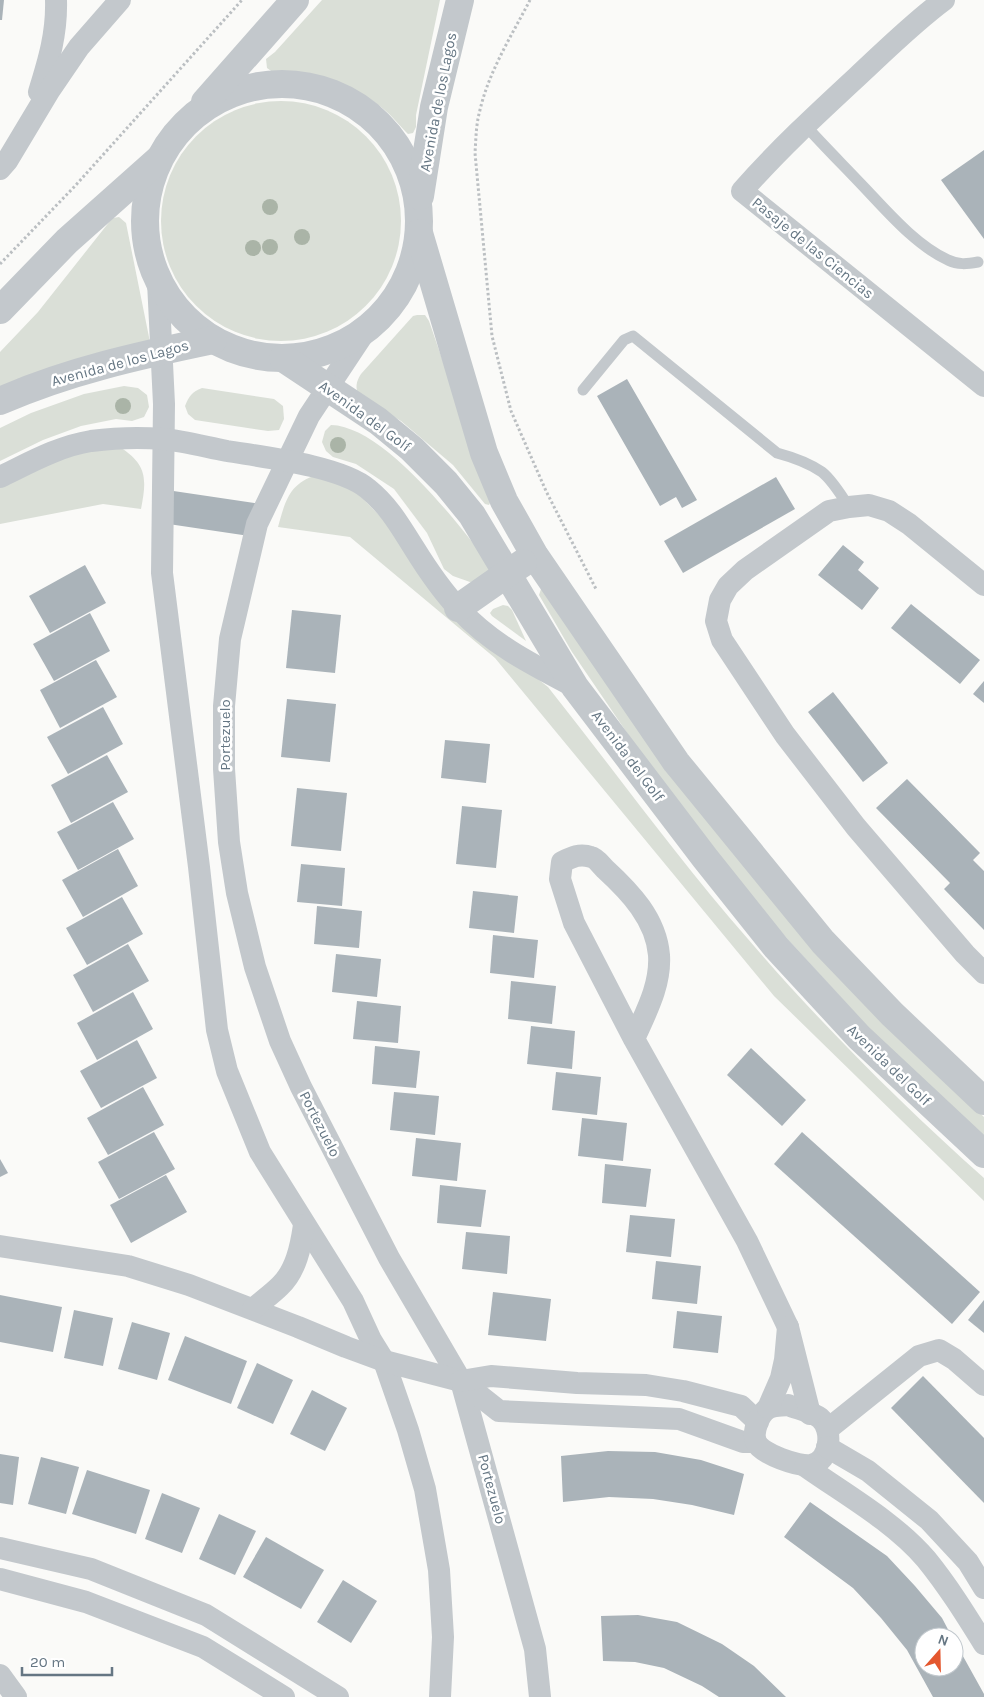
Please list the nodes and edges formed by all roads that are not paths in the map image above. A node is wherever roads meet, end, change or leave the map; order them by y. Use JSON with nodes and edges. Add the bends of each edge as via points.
{"nodes":[{"id":1,"x":56,"y":0,"type":"edge"},
{"id":2,"x":120,"y":0,"type":"edge"},
{"id":3,"x":295,"y":0,"type":"edge"},
{"id":4,"x":460,"y":0,"type":"edge"},
{"id":5,"x":944,"y":0,"type":"edge"},
{"id":6,"x":191,"y":117,"type":"junction"},
{"id":7,"x":805,"y":124,"type":"junction"},
{"id":8,"x":26,"y":128,"type":"junction"},
{"id":9,"x":159,"y":159,"type":"junction"},
{"id":10,"x":0,"y":169,"type":"edge"},
{"id":11,"x":419,"y":205,"type":"junction"},
{"id":12,"x":419,"y":233,"type":"junction"},
{"id":13,"x":978,"y":262,"type":"dead end"},
{"id":14,"x":158,"y":282,"type":"junction"},
{"id":15,"x":0,"y":310,"type":"edge"},
{"id":16,"x":366,"y":330,"type":"junction"},
{"id":17,"x":213,"y":340,"type":"junction"},
{"id":18,"x":161,"y":351,"type":"junction"},
{"id":19,"x":283,"y":358,"type":"junction"},
{"id":20,"x":984,"y":386,"type":"edge"},
{"id":21,"x":328,"y":388,"type":"junction"},
{"id":22,"x":583,"y":390,"type":"dead end"},
{"id":23,"x":0,"y":401,"type":"edge"},
{"id":24,"x":164,"y":440,"type":"junction"},
{"id":25,"x":286,"y":462,"type":"junction"},
{"id":26,"x":0,"y":477,"type":"edge"},
{"id":27,"x":849,"y":507,"type":"junction"},
{"id":28,"x":536,"y":556,"type":"junction"},
{"id":29,"x":508,"y":572,"type":"junction"},
{"id":30,"x":984,"y":585,"type":"edge"},
{"id":31,"x":458,"y":608,"type":"junction"},
{"id":32,"x":575,"y":687,"type":"junction"},
{"id":33,"x":984,"y":973,"type":"edge"},
{"id":34,"x":634,"y":1039,"type":"junction"},
{"id":35,"x":984,"y":1101,"type":"edge"},
{"id":36,"x":984,"y":1154,"type":"edge"},
{"id":37,"x":304,"y":1225,"type":"junction"},
{"id":38,"x":0,"y":1246,"type":"edge"},
{"id":39,"x":253,"y":1309,"type":"junction"},
{"id":40,"x":788,"y":1327,"type":"junction"},
{"id":41,"x":384,"y":1361,"type":"junction"},
{"id":42,"x":461,"y":1381,"type":"junction"},
{"id":43,"x":577,"y":1382,"type":"junction"},
{"id":44,"x":984,"y":1385,"type":"edge"},
{"id":45,"x":683,"y":1391,"type":"junction"},
{"id":46,"x":574,"y":1414,"type":"junction"},
{"id":47,"x":810,"y":1414,"type":"junction"},
{"id":48,"x":679,"y":1419,"type":"junction"},
{"id":49,"x":761,"y":1424,"type":"junction"},
{"id":50,"x":828,"y":1438,"type":"junction"},
{"id":51,"x":805,"y":1466,"type":"junction"},
{"id":52,"x":0,"y":1548,"type":"edge"},
{"id":53,"x":0,"y":1579,"type":"edge"},
{"id":54,"x":984,"y":1588,"type":"edge"},
{"id":55,"x":165,"y":1598,"type":"junction"},
{"id":56,"x":156,"y":1629,"type":"junction"},
{"id":57,"x":984,"y":1644,"type":"edge"},
{"id":58,"x":0,"y":1675,"type":"edge"},
{"id":59,"x":16,"y":1697,"type":"edge"},
{"id":60,"x":284,"y":1697,"type":"edge"},
{"id":61,"x":338,"y":1697,"type":"edge"},
{"id":62,"x":440,"y":1697,"type":"edge"},
{"id":63,"x":540,"y":1697,"type":"edge"}],
"edges":[{"from":1,"to":8,"type":"street","via":[[50,60]]},
{"from":2,"to":8,"type":"street","via":[[79,47]]},
{"from":3,"to":6,"type":"street"},
{"from":4,"to":11,"type":"street","name":"Avenida de los Lagos","via":[[434,107]]},
{"from":5,"to":7,"type":"street","name":"Pasaje de las Ciencias"},
{"from":6,"to":9,"type":"street"},
{"from":6,"to":11,"type":"street","via":[[219,98],[250,87],[283,84],[315,88],[331,94],[374,118],[395,143],[411,173]]},
{"from":7,"to":13,"type":"lane","via":[[894,219],[926,247],[948,260],[962,264]]},
{"from":7,"to":20,"type":"street","name":"Pasaje de las Ciencias","via":[[742,191]]},
{"from":8,"to":10,"type":"street"},
{"from":9,"to":14,"type":"street","via":[[146,199],[146,241]]},
{"from":9,"to":15,"type":"street","via":[[67,241]]},
{"from":11,"to":12,"type":"street"},
{"from":12,"to":16,"type":"street","via":[[414,261],[403,287],[387,311]]},
{"from":12,"to":28,"type":"street","via":[[484,453],[504,501]]},
{"from":14,"to":17,"type":"street","via":[[181,314]]},
{"from":14,"to":18,"type":"street"},
{"from":16,"to":19,"type":"street","via":[[340,346],[312,355]]},
{"from":16,"to":21,"type":"street","name":"Portezuelo"},
{"from":17,"to":18,"type":"street","name":"Avenida de los Lagos"},
{"from":17,"to":19,"type":"street","via":[[246,354]]},
{"from":18,"to":23,"type":"street","name":"Avenida de los Lagos","via":[[41,384]]},
{"from":18,"to":24,"type":"street"},
{"from":19,"to":21,"type":"street","name":"Avenida del Golf"},
{"from":21,"to":25,"type":"street","name":"Portezuelo","via":[[309,416]]},
{"from":21,"to":29,"type":"street","name":"Avenida del Golf","via":[[378,421],[412,449],[472,515]]},
{"from":22,"to":27,"type":"lane","via":[[624,340],[633,336],[777,453],[821,472]]},
{"from":24,"to":25,"type":"street"},
{"from":24,"to":26,"type":"street","via":[[90,441],[54,451]]},
{"from":24,"to":37,"type":"street","via":[[162,573],[217,1030],[227,1072],[260,1152]]},
{"from":25,"to":31,"type":"street","via":[[344,475],[366,487],[388,508]]},
{"from":25,"to":42,"type":"street","name":"Portezuelo","via":[[257,524],[230,639],[224,706],[224,769],[229,842],[237,893],[255,967],[280,1041],[301,1087],[389,1258]]},
{"from":27,"to":30,"type":"street","via":[[869,504],[889,511],[910,524]]},
{"from":27,"to":33,"type":"street","via":[[829,511],[745,570],[728,586],[720,600],[716,621],[722,640],[785,735],[856,827]]},
{"from":28,"to":29,"type":"street"},
{"from":28,"to":35,"type":"street","via":[[676,762],[823,942],[892,1014]]},
{"from":29,"to":31,"type":"street"},
{"from":29,"to":32,"type":"street","name":"Avenida del Golf"},
{"from":31,"to":32,"type":"street","via":[[504,648]]},
{"from":32,"to":36,"type":"street","name":"Avenida del Golf","via":[[776,947],[859,1037]]},
{"from":34,"to":34,"type":"street","via":[[656,985],[659,955],[653,929],[624,886],[592,857],[575,855],[562,862],[560,879],[574,923]]},
{"from":34,"to":40,"type":"street","via":[[747,1241]]},
{"from":37,"to":39,"type":"street","via":[[295,1262],[282,1285]]},
{"from":37,"to":41,"type":"street","via":[[353,1300]]},
{"from":38,"to":39,"type":"street","via":[[128,1266],[189,1284]]},
{"from":39,"to":41,"type":"street"},
{"from":40,"to":47,"type":"street"},
{"from":40,"to":49,"type":"street","via":[[786,1360],[781,1378]]},
{"from":41,"to":42,"type":"street"},
{"from":41,"to":62,"type":"street","via":[[425,1489],[438,1570],[443,1637]]},
{"from":42,"to":43,"type":"street","via":[[491,1376]]},
{"from":42,"to":46,"type":"street","via":[[499,1411]]},
{"from":42,"to":63,"type":"street","name":"Portezuelo","via":[[535,1649]]},
{"from":43,"to":45,"type":"street","via":[[646,1385]]},
{"from":43,"to":46,"type":"street"},
{"from":44,"to":50,"type":"street","via":[[939,1350],[919,1356]]},
{"from":45,"to":48,"type":"street"},
{"from":45,"to":49,"type":"street","via":[[741,1406]]},
{"from":46,"to":48,"type":"street"},
{"from":47,"to":49,"type":"street","via":[[788,1405]]},
{"from":47,"to":50,"type":"street","via":[[820,1418]]},
{"from":48,"to":49,"type":"street","via":[[744,1442]]},
{"from":49,"to":51,"type":"street","via":[[762,1450]]},
{"from":50,"to":51,"type":"street","via":[[823,1457],[816,1464]]},
{"from":50,"to":54,"type":"street","via":[[929,1520],[968,1562]]},
{"from":51,"to":57,"type":"street","via":[[887,1524],[925,1558]]},
{"from":52,"to":55,"type":"street","via":[[91,1569]]},
{"from":53,"to":56,"type":"street","via":[[86,1602]]},
{"from":55,"to":56,"type":"street"},
{"from":55,"to":61,"type":"street","via":[[206,1615]]},
{"from":56,"to":60,"type":"street","via":[[203,1647]]},
{"from":58,"to":59,"type":"street"}]}
